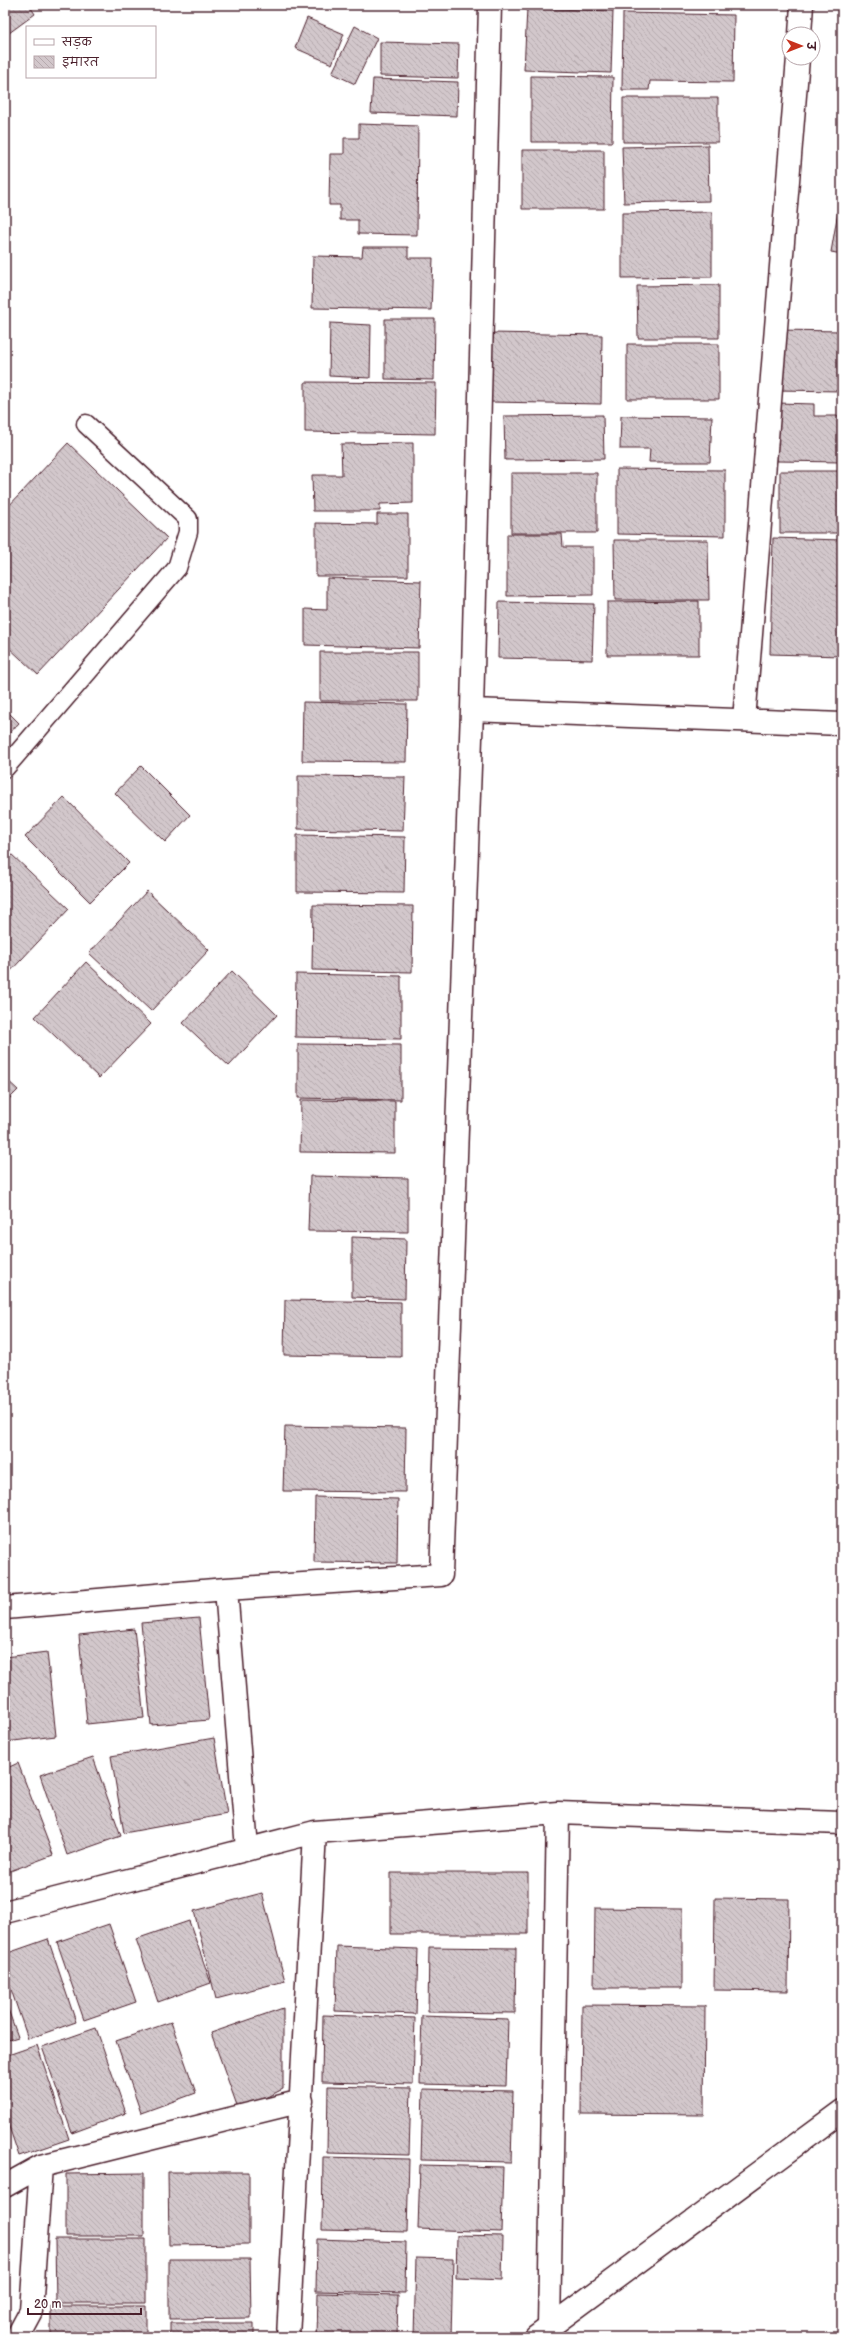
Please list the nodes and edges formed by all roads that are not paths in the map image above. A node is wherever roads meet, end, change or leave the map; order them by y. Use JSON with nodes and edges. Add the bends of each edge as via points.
{"nodes":[{"id":1,"x":490,"y":5,"type":"edge"},
{"id":2,"x":802,"y":5,"type":"edge"},
{"id":3,"x":801,"y":26,"type":"edge"},
{"id":4,"x":797,"y":66,"type":"edge"},
{"id":5,"x":86,"y":424,"type":"dead end"},
{"id":6,"x":472,"y":710,"type":"junction"},
{"id":7,"x":744,"y":720,"type":"junction"},
{"id":8,"x":842,"y":724,"type":"edge"},
{"id":9,"x":5,"y":768,"type":"edge"},
{"id":10,"x":226,"y":1589,"type":"junction"},
{"id":11,"x":5,"y":1608,"type":"edge"},
{"id":12,"x":558,"y":1813,"type":"junction"},
{"id":13,"x":842,"y":1823,"type":"edge"},
{"id":14,"x":315,"y":1832,"type":"junction"},
{"id":15,"x":247,"y":1849,"type":"junction"},
{"id":16,"x":5,"y":1912,"type":"edge"},
{"id":17,"x":302,"y":2101,"type":"junction"},
{"id":18,"x":842,"y":2111,"type":"edge"},
{"id":19,"x":41,"y":2166,"type":"junction"},
{"id":20,"x":5,"y":2186,"type":"edge"},
{"id":21,"x":543,"y":2332,"type":"edge"},
{"id":22,"x":17,"y":2337,"type":"edge"},
{"id":23,"x":288,"y":2337,"type":"edge"}],
"edges":[{"from":1,"to":6,"type":"street"},
{"from":2,"to":3,"type":"street"},
{"from":4,"to":7,"type":"street"},
{"from":5,"to":9,"type":"lane","via":[[188,520],[188,532],[177,568]]},
{"from":6,"to":7,"type":"street"},
{"from":6,"to":10,"type":"street","via":[[441,1575]]},
{"from":7,"to":8,"type":"street"},
{"from":10,"to":11,"type":"street"},
{"from":10,"to":15,"type":"street"},
{"from":12,"to":13,"type":"street"},
{"from":12,"to":14,"type":"street"},
{"from":12,"to":21,"type":"street"},
{"from":14,"to":15,"type":"street"},
{"from":14,"to":17,"type":"street"},
{"from":15,"to":16,"type":"street"},
{"from":17,"to":19,"type":"street"},
{"from":17,"to":23,"type":"street"},
{"from":18,"to":21,"type":"street"},
{"from":19,"to":20,"type":"street"},
{"from":19,"to":22,"type":"street","via":[[31,2311]]}]}
